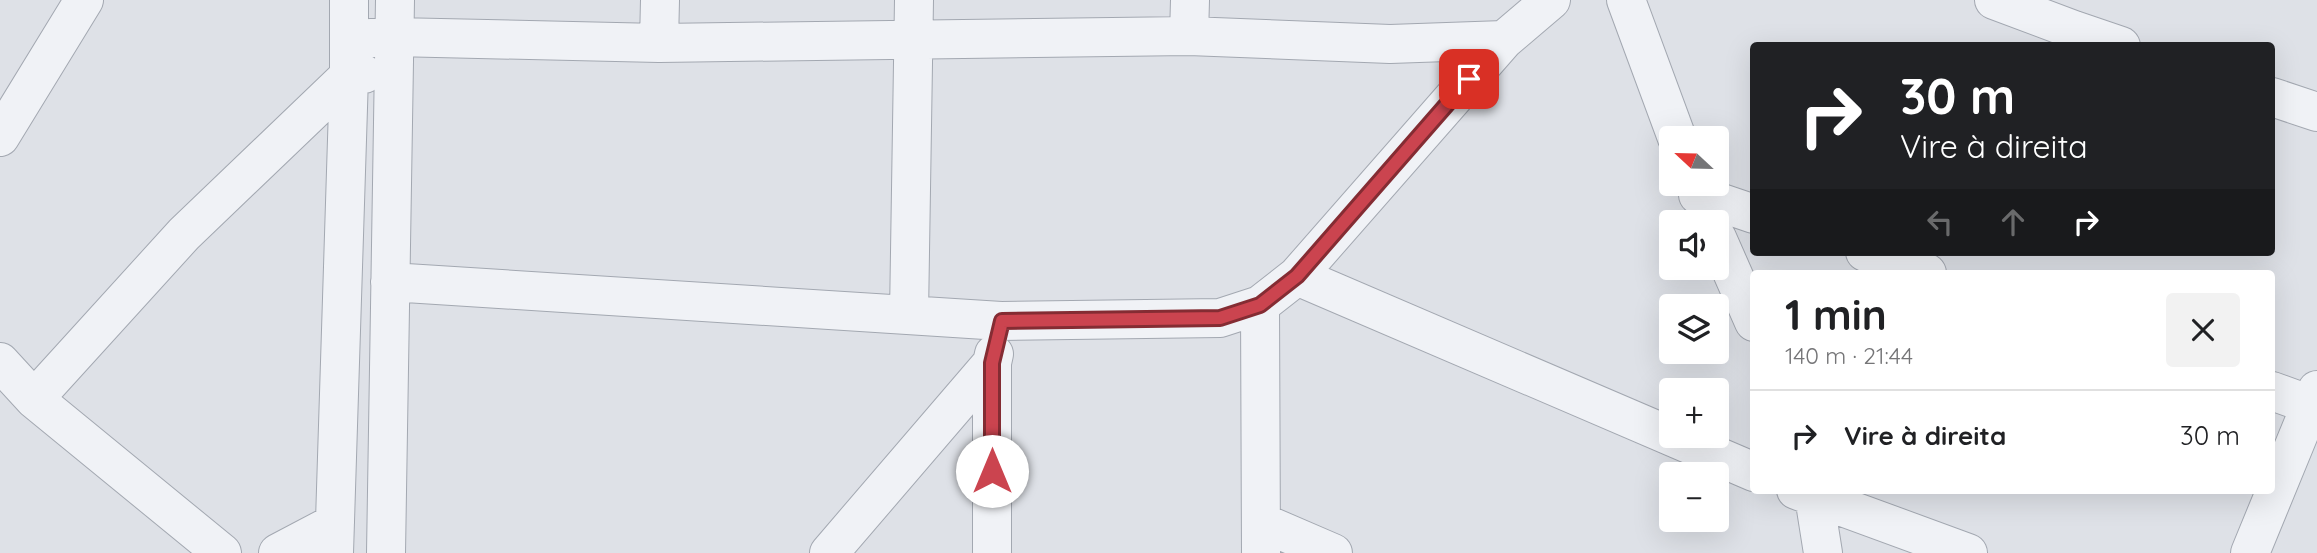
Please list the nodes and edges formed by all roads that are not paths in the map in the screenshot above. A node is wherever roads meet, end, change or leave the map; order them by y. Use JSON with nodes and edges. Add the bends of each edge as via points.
{"nodes":[{"id":1,"x":84,"y":0,"type":"edge"},
{"id":2,"x":349,"y":0,"type":"edge"},
{"id":3,"x":660,"y":0,"type":"edge"},
{"id":4,"x":914,"y":0,"type":"edge"},
{"id":5,"x":1551,"y":0,"type":"edge"},
{"id":6,"x":1626,"y":0,"type":"edge"},
{"id":7,"x":1994,"y":0,"type":"edge"},
{"id":8,"x":1190,"y":18,"type":"edge"},
{"id":9,"x":394,"y":36,"type":"edge"},
{"id":10,"x":912,"y":40,"type":"junction"},
{"id":11,"x":1504,"y":40,"type":"junction"},
{"id":12,"x":2109,"y":42,"type":"edge"},
{"id":13,"x":659,"y":43,"type":"junction"},
{"id":14,"x":349,"y":57,"type":"junction"},
{"id":15,"x":2275,"y":97,"type":"edge"},
{"id":16,"x":2317,"y":112,"type":"edge"},
{"id":17,"x":1673,"y":126,"type":"edge"},
{"id":18,"x":0,"y":137,"type":"edge"},
{"id":19,"x":1701,"y":200,"type":"edge"},
{"id":20,"x":1750,"y":213,"type":"edge"},
{"id":21,"x":1877,"y":256,"type":"edge"},
{"id":22,"x":1729,"y":265,"type":"edge"},
{"id":23,"x":1918,"y":270,"type":"edge"},
{"id":24,"x":1297,"y":276,"type":"junction"},
{"id":25,"x":390,"y":282,"type":"junction"},
{"id":26,"x":1260,"y":305,"type":"junction"},
{"id":27,"x":1750,"y":313,"type":"edge"},
{"id":28,"x":909,"y":316,"type":"junction"},
{"id":29,"x":1002,"y":321,"type":"junction"},
{"id":30,"x":0,"y":362,"type":"edge"},
{"id":31,"x":992,"y":363,"type":"junction"},
{"id":32,"x":2275,"y":391,"type":"edge"},
{"id":33,"x":2314,"y":397,"type":"edge"},
{"id":34,"x":34,"y":399,"type":"junction"},
{"id":35,"x":1750,"y":470,"type":"edge"},
{"id":36,"x":2275,"y":492,"type":"edge"},
{"id":37,"x":1808,"y":494,"type":"edge"},
{"id":38,"x":1811,"y":494,"type":"edge"},
{"id":39,"x":2274,"y":494,"type":"edge"},
{"id":40,"x":335,"y":538,"type":"edge"},
{"id":41,"x":1261,"y":538,"type":"edge"},
{"id":42,"x":222,"y":553,"type":"edge"},
{"id":43,"x":278,"y":553,"type":"edge"},
{"id":44,"x":386,"y":553,"type":"edge"},
{"id":45,"x":829,"y":553,"type":"edge"},
{"id":46,"x":992,"y":553,"type":"edge"},
{"id":47,"x":1333,"y":553,"type":"edge"},
{"id":48,"x":1823,"y":553,"type":"edge"},
{"id":49,"x":1968,"y":553,"type":"edge"},
{"id":50,"x":2250,"y":553,"type":"edge"}],
"edges":[{"from":1,"to":18,"type":"street"},
{"from":2,"to":14,"type":"street"},
{"from":3,"to":13,"type":"street"},
{"from":4,"to":10,"type":"street"},
{"from":5,"to":11,"type":"street"},
{"from":6,"to":17,"type":"street"},
{"from":7,"to":12,"type":"street"},
{"from":8,"to":10,"type":"street"},
{"from":8,"to":11,"type":"street","via":[[1390,44]]},
{"from":9,"to":13,"type":"street"},
{"from":9,"to":14,"type":"street"},
{"from":9,"to":25,"type":"street"},
{"from":10,"to":13,"type":"street"},
{"from":10,"to":28,"type":"street"},
{"from":11,"to":24,"type":"street"},
{"from":14,"to":34,"type":"street"},
{"from":14,"to":40,"type":"street"},
{"from":15,"to":16,"type":"street"},
{"from":19,"to":20,"type":"street"},
{"from":21,"to":23,"type":"street"},
{"from":22,"to":27,"type":"street"},
{"from":24,"to":26,"type":"street"},
{"from":24,"to":35,"type":"street"},
{"from":25,"to":28,"type":"street"},
{"from":25,"to":44,"type":"street"},
{"from":26,"to":29,"type":"street","via":[[1220,318]]},
{"from":26,"to":41,"type":"street"},
{"from":28,"to":29,"type":"street"},
{"from":29,"to":31,"type":"street"},
{"from":30,"to":34,"type":"street"},
{"from":31,"to":45,"type":"street"},
{"from":31,"to":46,"type":"street"},
{"from":32,"to":33,"type":"street"},
{"from":33,"to":36,"type":"street"},
{"from":34,"to":42,"type":"street"},
{"from":37,"to":48,"type":"street"},
{"from":38,"to":49,"type":"street"},
{"from":39,"to":50,"type":"street"},
{"from":40,"to":43,"type":"street"},
{"from":41,"to":47,"type":"street"}]}
